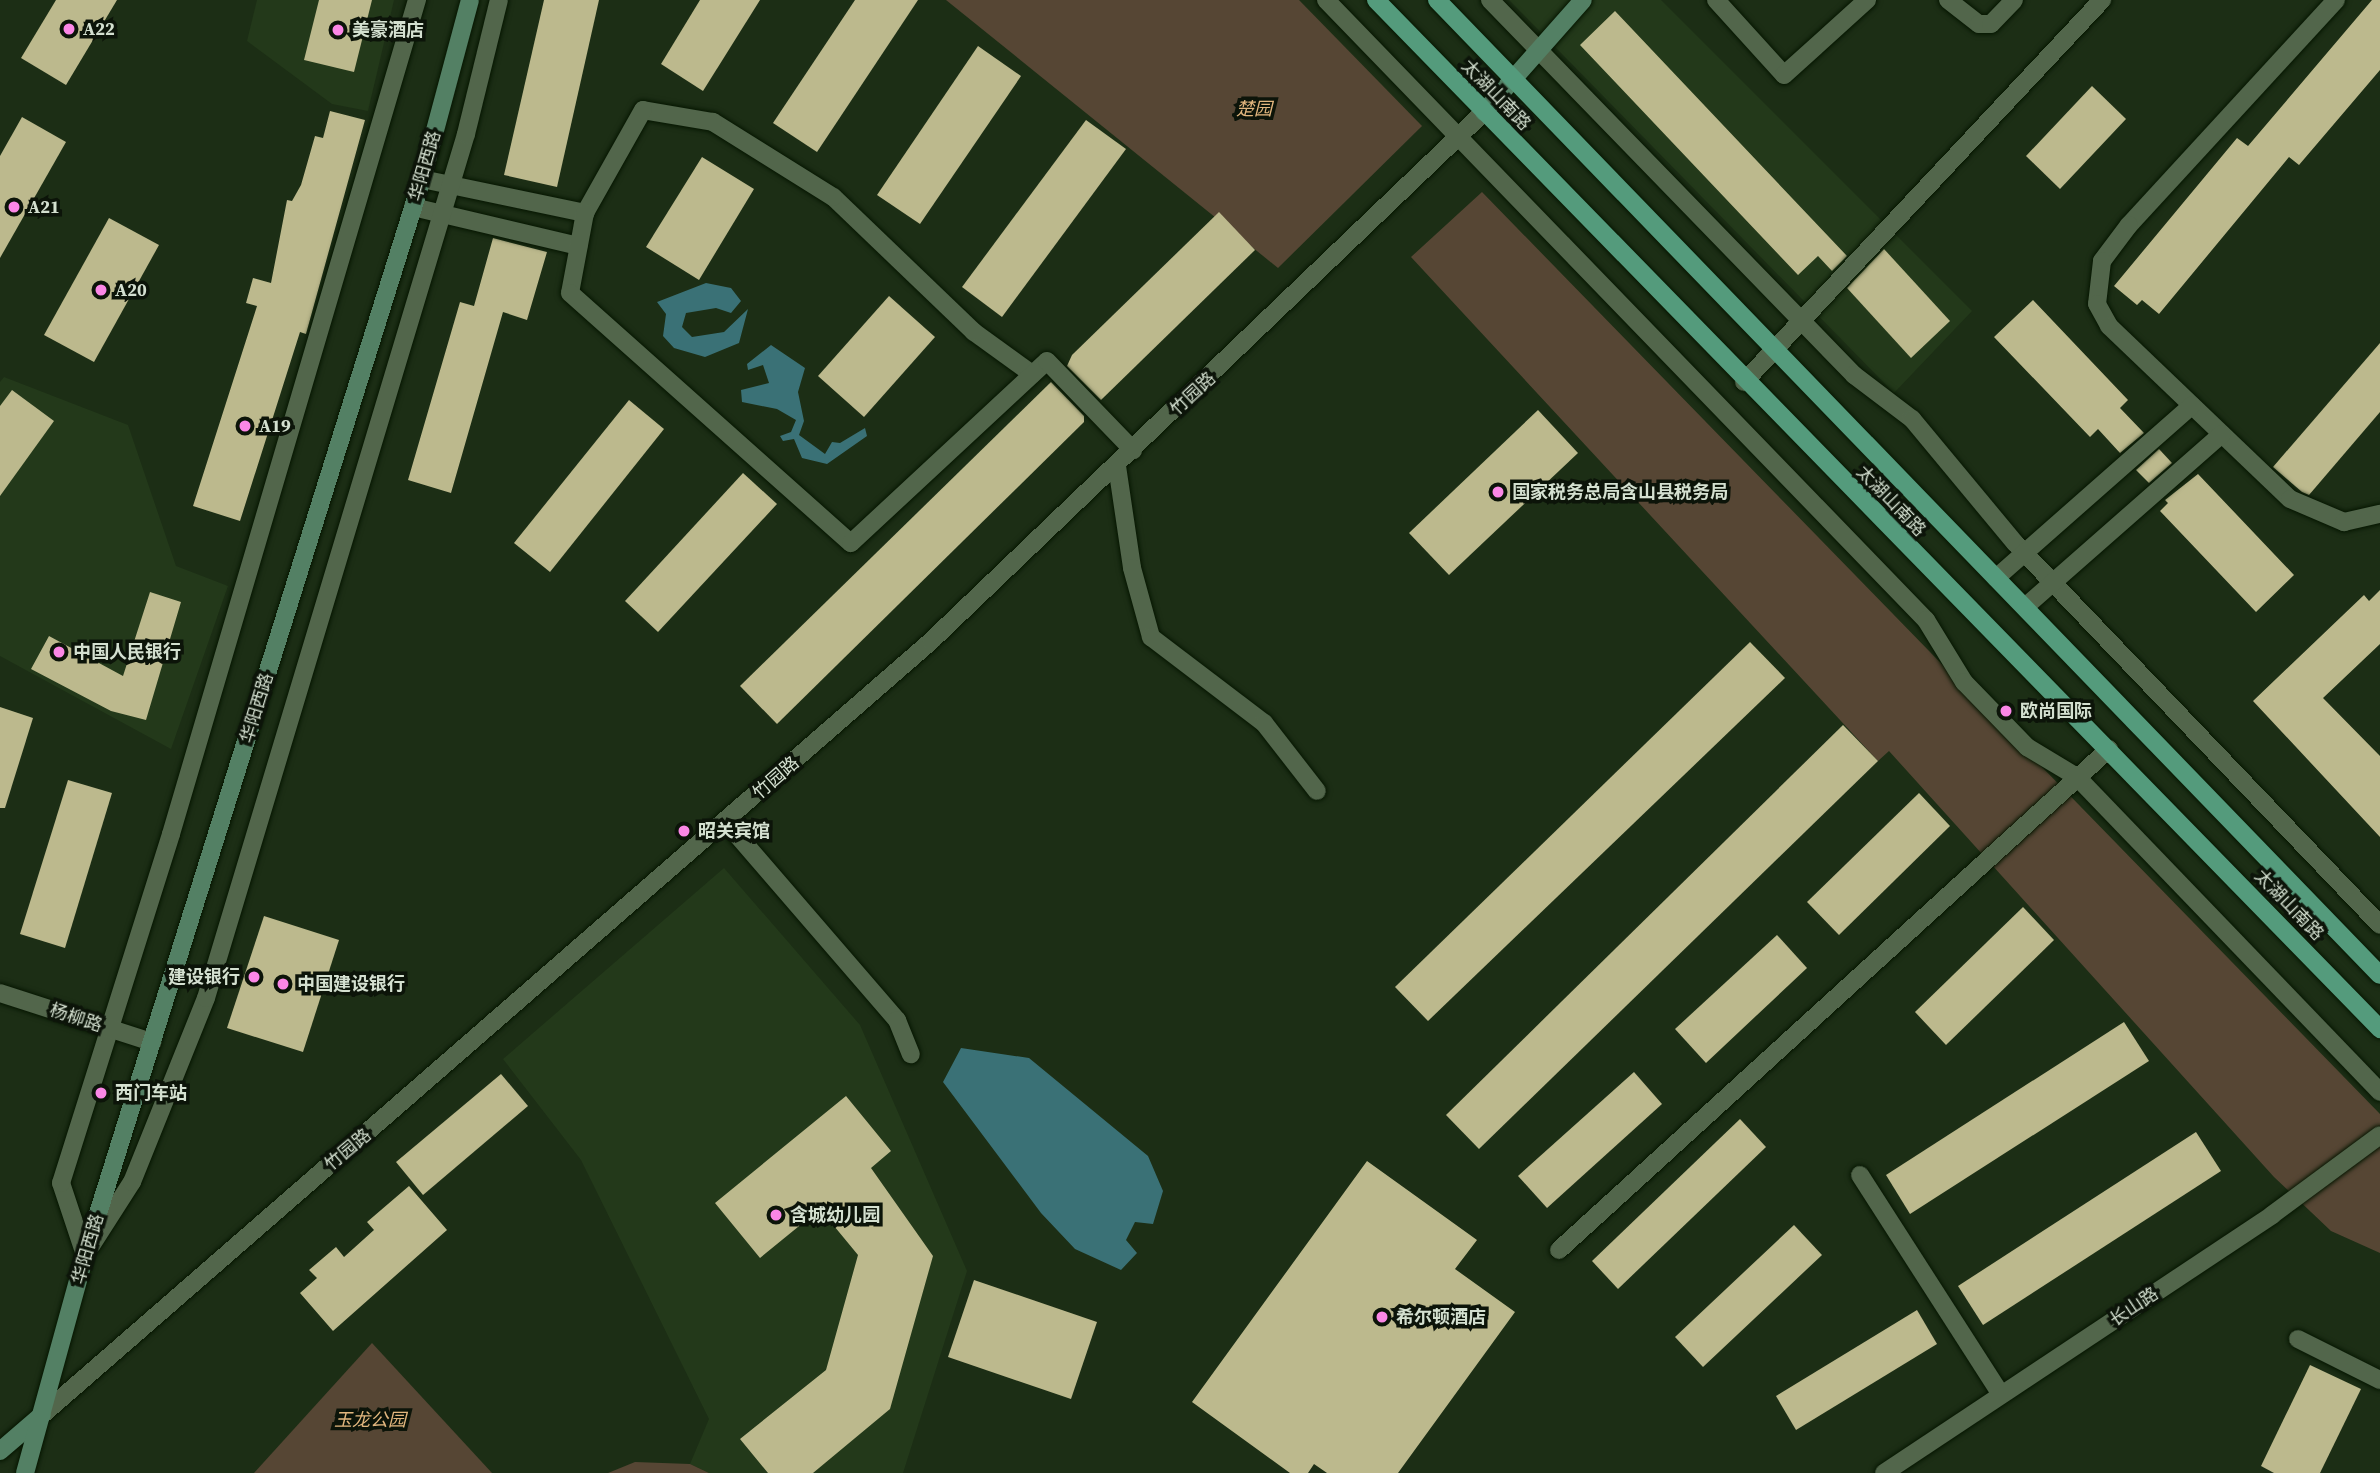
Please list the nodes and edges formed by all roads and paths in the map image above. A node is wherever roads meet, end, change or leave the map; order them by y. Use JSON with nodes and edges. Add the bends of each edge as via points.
{"nodes":[{"id":1,"x":417,"y":0,"type":"edge"},
{"id":2,"x":470,"y":0,"type":"edge"},
{"id":3,"x":499,"y":0,"type":"edge"},
{"id":4,"x":1326,"y":0,"type":"edge"},
{"id":5,"x":1376,"y":0,"type":"edge"},
{"id":6,"x":1437,"y":0,"type":"edge"},
{"id":7,"x":1490,"y":0,"type":"edge"},
{"id":8,"x":1576,"y":0,"type":"edge"},
{"id":9,"x":1583,"y":0,"type":"edge"},
{"id":10,"x":1592,"y":0,"type":"edge"},
{"id":11,"x":1716,"y":0,"type":"edge"},
{"id":12,"x":1867,"y":0,"type":"edge"},
{"id":13,"x":1948,"y":0,"type":"edge"},
{"id":14,"x":2014,"y":0,"type":"edge"},
{"id":15,"x":2102,"y":0,"type":"edge"},
{"id":16,"x":2336,"y":0,"type":"edge"},
{"id":17,"x":1564,"y":17,"type":"junction"},
{"id":18,"x":1537,"y":49,"type":"junction"},
{"id":19,"x":1513,"y":78,"type":"junction"},
{"id":20,"x":1484,"y":113,"type":"junction"},
{"id":21,"x":1461,"y":139,"type":"junction"},
{"id":22,"x":422,"y":178,"type":"junction"},
{"id":23,"x":451,"y":184,"type":"junction"},
{"id":24,"x":413,"y":207,"type":"junction"},
{"id":25,"x":585,"y":213,"type":"junction"},
{"id":26,"x":442,"y":214,"type":"junction"},
{"id":27,"x":578,"y":246,"type":"junction"},
{"id":28,"x":1801,"y":321,"type":"junction"},
{"id":29,"x":1774,"y":349,"type":"junction"},
{"id":30,"x":1032,"y":374,"type":"junction"},
{"id":31,"x":1744,"y":382,"type":"junction"},
{"id":32,"x":2192,"y":405,"type":"junction"},
{"id":33,"x":2222,"y":434,"type":"junction"},
{"id":34,"x":1133,"y":450,"type":"junction"},
{"id":35,"x":1117,"y":466,"type":"junction"},
{"id":36,"x":2380,"y":514,"type":"edge"},
{"id":37,"x":2024,"y":552,"type":"junction"},
{"id":38,"x":1996,"y":578,"type":"junction"},
{"id":39,"x":2053,"y":582,"type":"junction"},
{"id":40,"x":2025,"y":607,"type":"junction"},
{"id":41,"x":2109,"y":749,"type":"junction"},
{"id":42,"x":2077,"y":777,"type":"junction"},
{"id":43,"x":1317,"y":791,"type":"dead end"},
{"id":44,"x":726,"y":822,"type":"junction"},
{"id":45,"x":2380,"y":925,"type":"edge"},
{"id":46,"x":2380,"y":975,"type":"edge"},
{"id":47,"x":0,"y":993,"type":"edge"},
{"id":48,"x":110,"y":1029,"type":"junction"},
{"id":49,"x":2380,"y":1029,"type":"edge"},
{"id":50,"x":152,"y":1042,"type":"junction"},
{"id":51,"x":911,"y":1054,"type":"dead end"},
{"id":52,"x":2380,"y":1092,"type":"edge"},
{"id":53,"x":2380,"y":1135,"type":"edge"},
{"id":54,"x":1860,"y":1175,"type":"dead end"},
{"id":55,"x":1559,"y":1250,"type":"dead end"},
{"id":56,"x":85,"y":1255,"type":"junction"},
{"id":57,"x":2298,"y":1339,"type":"dead end"},
{"id":58,"x":2380,"y":1380,"type":"edge"},
{"id":59,"x":2001,"y":1395,"type":"junction"},
{"id":60,"x":42,"y":1415,"type":"junction"},
{"id":61,"x":0,"y":1451,"type":"edge"},
{"id":62,"x":25,"y":1473,"type":"edge"},
{"id":63,"x":1884,"y":1473,"type":"edge"}],
"edges":[{"from":1,"to":48,"type":"street"},
{"from":2,"to":22,"type":"main road","name":"华阳西路"},
{"from":3,"to":23,"type":"street"},
{"from":4,"to":21,"type":"street"},
{"from":5,"to":20,"type":"main road","name":"太湖山南路"},
{"from":6,"to":19,"type":"main road","name":"太湖山南路"},
{"from":7,"to":18,"type":"street"},
{"from":8,"to":17,"type":"street"},
{"from":9,"to":17,"type":"main road"},
{"from":10,"to":17,"type":"street"},
{"from":11,"to":12,"type":"street","via":[[1784,75]]},
{"from":13,"to":14,"type":"street","via":[[1979,24],[1991,24]]},
{"from":15,"to":28,"type":"street"},
{"from":16,"to":32,"type":"street","via":[[2102,261],[2097,304],[2109,326]]},
{"from":17,"to":18,"type":"main road"},
{"from":18,"to":19,"type":"main road"},
{"from":18,"to":28,"type":"street"},
{"from":19,"to":20,"type":"main road"},
{"from":19,"to":29,"type":"main road","name":"太湖山南路"},
{"from":20,"to":21,"type":"street","name":"竹园路"},
{"from":20,"to":31,"type":"main road","name":"太湖山南路"},
{"from":21,"to":34,"type":"street","name":"竹园路"},
{"from":21,"to":42,"type":"street","via":[[1926,620],[1982,701],[2027,747]]},
{"from":22,"to":23,"type":"street"},
{"from":22,"to":24,"type":"main road","name":"华阳西路"},
{"from":23,"to":25,"type":"street"},
{"from":23,"to":26,"type":"street"},
{"from":24,"to":26,"type":"street"},
{"from":24,"to":50,"type":"main road","name":"华阳西路"},
{"from":25,"to":27,"type":"street"},
{"from":25,"to":30,"type":"street","via":[[643,110],[713,122],[833,197],[974,331]]},
{"from":26,"to":27,"type":"street"},
{"from":26,"to":56,"type":"street","via":[[206,998],[132,1182]]},
{"from":27,"to":30,"type":"street","via":[[570,293],[851,543]]},
{"from":28,"to":29,"type":"street"},
{"from":28,"to":37,"type":"street","via":[[1854,375],[1912,419]]},
{"from":29,"to":31,"type":"street"},
{"from":29,"to":38,"type":"main road","name":"太湖山南路"},
{"from":30,"to":34,"type":"street","via":[[1047,361]]},
{"from":31,"to":41,"type":"main road","name":"太湖山南路"},
{"from":32,"to":33,"type":"street"},
{"from":32,"to":37,"type":"street"},
{"from":33,"to":36,"type":"street","via":[[2290,499],[2316,514],[2344,522]]},
{"from":33,"to":39,"type":"street"},
{"from":34,"to":35,"type":"street","name":"竹园路"},
{"from":35,"to":43,"type":"street","via":[[1132,568],[1151,637],[1264,723]]},
{"from":35,"to":44,"type":"street","name":"竹园路","via":[[931,641]]},
{"from":37,"to":38,"type":"street"},
{"from":37,"to":39,"type":"street"},
{"from":38,"to":40,"type":"main road","name":"太湖山南路"},
{"from":39,"to":40,"type":"street"},
{"from":39,"to":45,"type":"street"},
{"from":40,"to":46,"type":"main road","name":"太湖山南路"},
{"from":41,"to":42,"type":"street"},
{"from":41,"to":49,"type":"main road","name":"太湖山南路"},
{"from":42,"to":52,"type":"street"},
{"from":42,"to":55,"type":"street"},
{"from":44,"to":51,"type":"street","via":[[897,1020]]},
{"from":44,"to":60,"type":"street","name":"竹园路"},
{"from":47,"to":48,"type":"street","name":"杨柳路"},
{"from":48,"to":50,"type":"street","name":"杨柳路"},
{"from":48,"to":56,"type":"street","via":[[61,1183]]},
{"from":50,"to":56,"type":"main road","name":"华阳西路"},
{"from":53,"to":59,"type":"street","name":"长山路","via":[[2272,1215]]},
{"from":54,"to":59,"type":"street"},
{"from":56,"to":60,"type":"main road","name":"华阳西路"},
{"from":57,"to":58,"type":"street"},
{"from":59,"to":63,"type":"street","name":"长山路"},
{"from":60,"to":61,"type":"main road"},
{"from":60,"to":62,"type":"main road","name":"华阳西路"}]}
